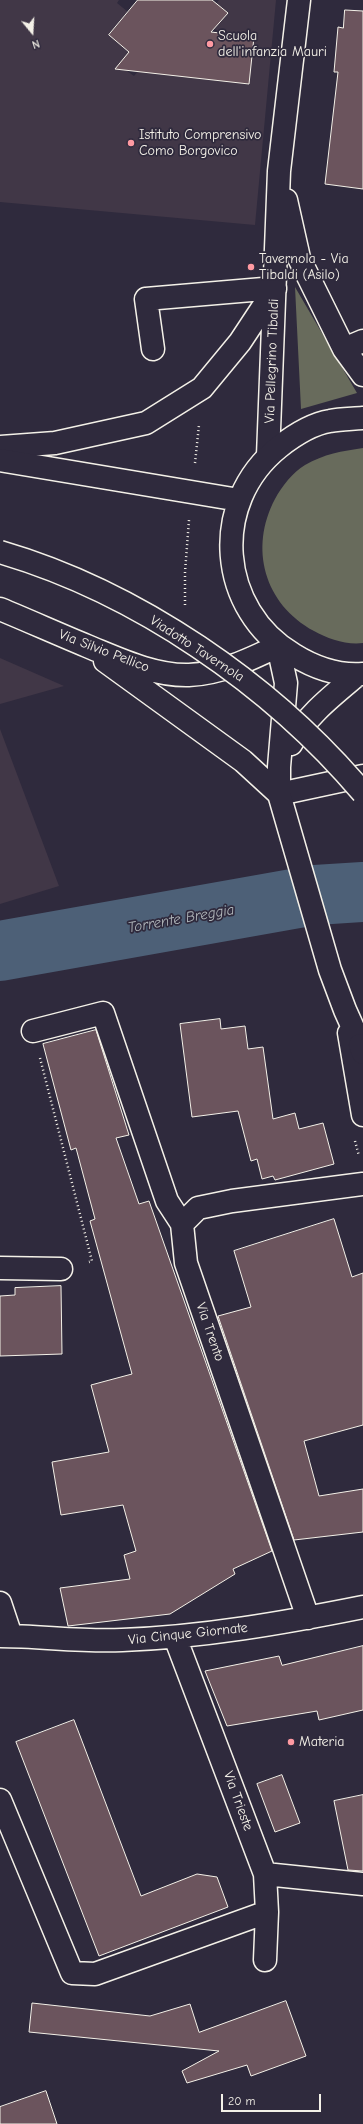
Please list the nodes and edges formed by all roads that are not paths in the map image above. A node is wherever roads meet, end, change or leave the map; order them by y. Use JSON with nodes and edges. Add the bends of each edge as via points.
{"nodes":[{"id":1,"x":299,"y":0,"type":"edge"},
{"id":2,"x":279,"y":171,"type":"junction"},
{"id":3,"x":275,"y":288,"type":"junction"},
{"id":4,"x":354,"y":345,"type":"edge"},
{"id":5,"x":153,"y":349,"type":"dead end"},
{"id":6,"x":363,"y":375,"type":"edge"},
{"id":7,"x":363,"y":418,"type":"edge"},
{"id":8,"x":0,"y":447,"type":"edge"},
{"id":9,"x":268,"y":456,"type":"junction"},
{"id":10,"x":0,"y":460,"type":"edge"},
{"id":11,"x":239,"y":500,"type":"junction"},
{"id":12,"x":0,"y":552,"type":"edge"},
{"id":13,"x":0,"y":609,"type":"edge"},
{"id":14,"x":78,"y":642,"type":"junction"},
{"id":15,"x":278,"y":646,"type":"junction"},
{"id":16,"x":360,"y":675,"type":"edge"},
{"id":17,"x":279,"y":767,"type":"junction"},
{"id":18,"x":363,"y":776,"type":"edge"},
{"id":19,"x":363,"y":793,"type":"edge"},
{"id":20,"x":279,"y":794,"type":"junction"},
{"id":21,"x":345,"y":1010,"type":"junction"},
{"id":22,"x":33,"y":1031,"type":"road end"},
{"id":23,"x":362,"y":1049,"type":"edge"},
{"id":24,"x":363,"y":1115,"type":"edge"},
{"id":25,"x":363,"y":1184,"type":"edge"},
{"id":26,"x":182,"y":1224,"type":"junction"},
{"id":27,"x":0,"y":1268,"type":"edge"},
{"id":28,"x":61,"y":1269,"type":"road end"},
{"id":29,"x":0,"y":1603,"type":"edge"},
{"id":30,"x":363,"y":1607,"type":"edge"},
{"id":31,"x":308,"y":1618,"type":"junction"},
{"id":32,"x":6,"y":1636,"type":"edge"},
{"id":33,"x":175,"y":1637,"type":"junction"},
{"id":34,"x":0,"y":1800,"type":"edge"},
{"id":35,"x":265,"y":1874,"type":"junction"},
{"id":36,"x":363,"y":1884,"type":"edge"},
{"id":37,"x":267,"y":1912,"type":"junction"},
{"id":38,"x":265,"y":1960,"type":"dead end"}],
"edges":[{"from":1,"to":2,"type":"main road","name":"Via Pellegrino Tibaldi"},
{"from":2,"to":3,"type":"main road","name":"Via Pellegrino Tibaldi"},
{"from":2,"to":4,"type":"main road","name":"Via Pellegrino Tibaldi","via":[[299,258]]},
{"from":3,"to":5,"type":"main road","via":[[146,299]]},
{"from":3,"to":8,"type":"main road","via":[[240,342],[202,388],[146,423],[55,443]]},
{"from":3,"to":9,"type":"main road","name":"Via Pellegrino Tibaldi"},
{"from":4,"to":6,"type":"main road","name":"Via Pellegrino Tibaldi"},
{"from":7,"to":9,"type":"main road","via":[[329,421],[294,435]]},
{"from":9,"to":11,"type":"main road","via":[[251,476]]},
{"from":10,"to":11,"type":"main road"},
{"from":11,"to":15,"type":"main road","via":[[232,527],[231,556],[239,592],[258,625]]},
{"from":12,"to":19,"type":"main road","name":"Viadotto Tavernola","bridge":true,"via":[[53,570],[93,588],[163,625],[205,652],[274,702],[314,739]]},
{"from":13,"to":14,"type":"main road","name":"Via Silvio Pellico"},
{"from":14,"to":15,"type":"main road","name":"Via Silvio Pellico","via":[[153,670],[174,674],[220,669]]},
{"from":14,"to":20,"type":"main road","via":[[243,761]]},
{"from":15,"to":16,"type":"main road","via":[[310,665],[333,672]]},
{"from":15,"to":17,"type":"main road","via":[[286,683]]},
{"from":16,"to":17,"type":"main road","via":[[322,704],[297,732]]},
{"from":17,"to":20,"type":"main road"},
{"from":18,"to":20,"type":"main road"},
{"from":20,"to":21,"type":"main road","via":[[330,970]]},
{"from":21,"to":23,"type":"main road"},
{"from":21,"to":24,"type":"main road"},
{"from":22,"to":26,"type":"main road","via":[[103,1013],[168,1201]]},
{"from":25,"to":26,"type":"main road","via":[[232,1201],[198,1208]]},
{"from":26,"to":31,"type":"main road","name":"Via Trento","via":[[186,1263]]},
{"from":27,"to":28,"type":"main road"},
{"from":29,"to":32,"type":"main road","name":"Via Cinque Giornate"},
{"from":30,"to":31,"type":"main road","name":"Via Cinque Giornate"},
{"from":31,"to":33,"type":"main road","name":"Via Cinque Giornate"},
{"from":32,"to":33,"type":"main road","name":"Via Cinque Giornate","via":[[120,1640]]},
{"from":33,"to":35,"type":"main road","name":"Via Trieste"},
{"from":34,"to":37,"type":"main road","via":[[72,1973],[95,1974]]},
{"from":35,"to":36,"type":"main road"},
{"from":35,"to":37,"type":"main road","name":"Via Trieste"},
{"from":37,"to":38,"type":"main road","name":"Via Trieste"}]}
